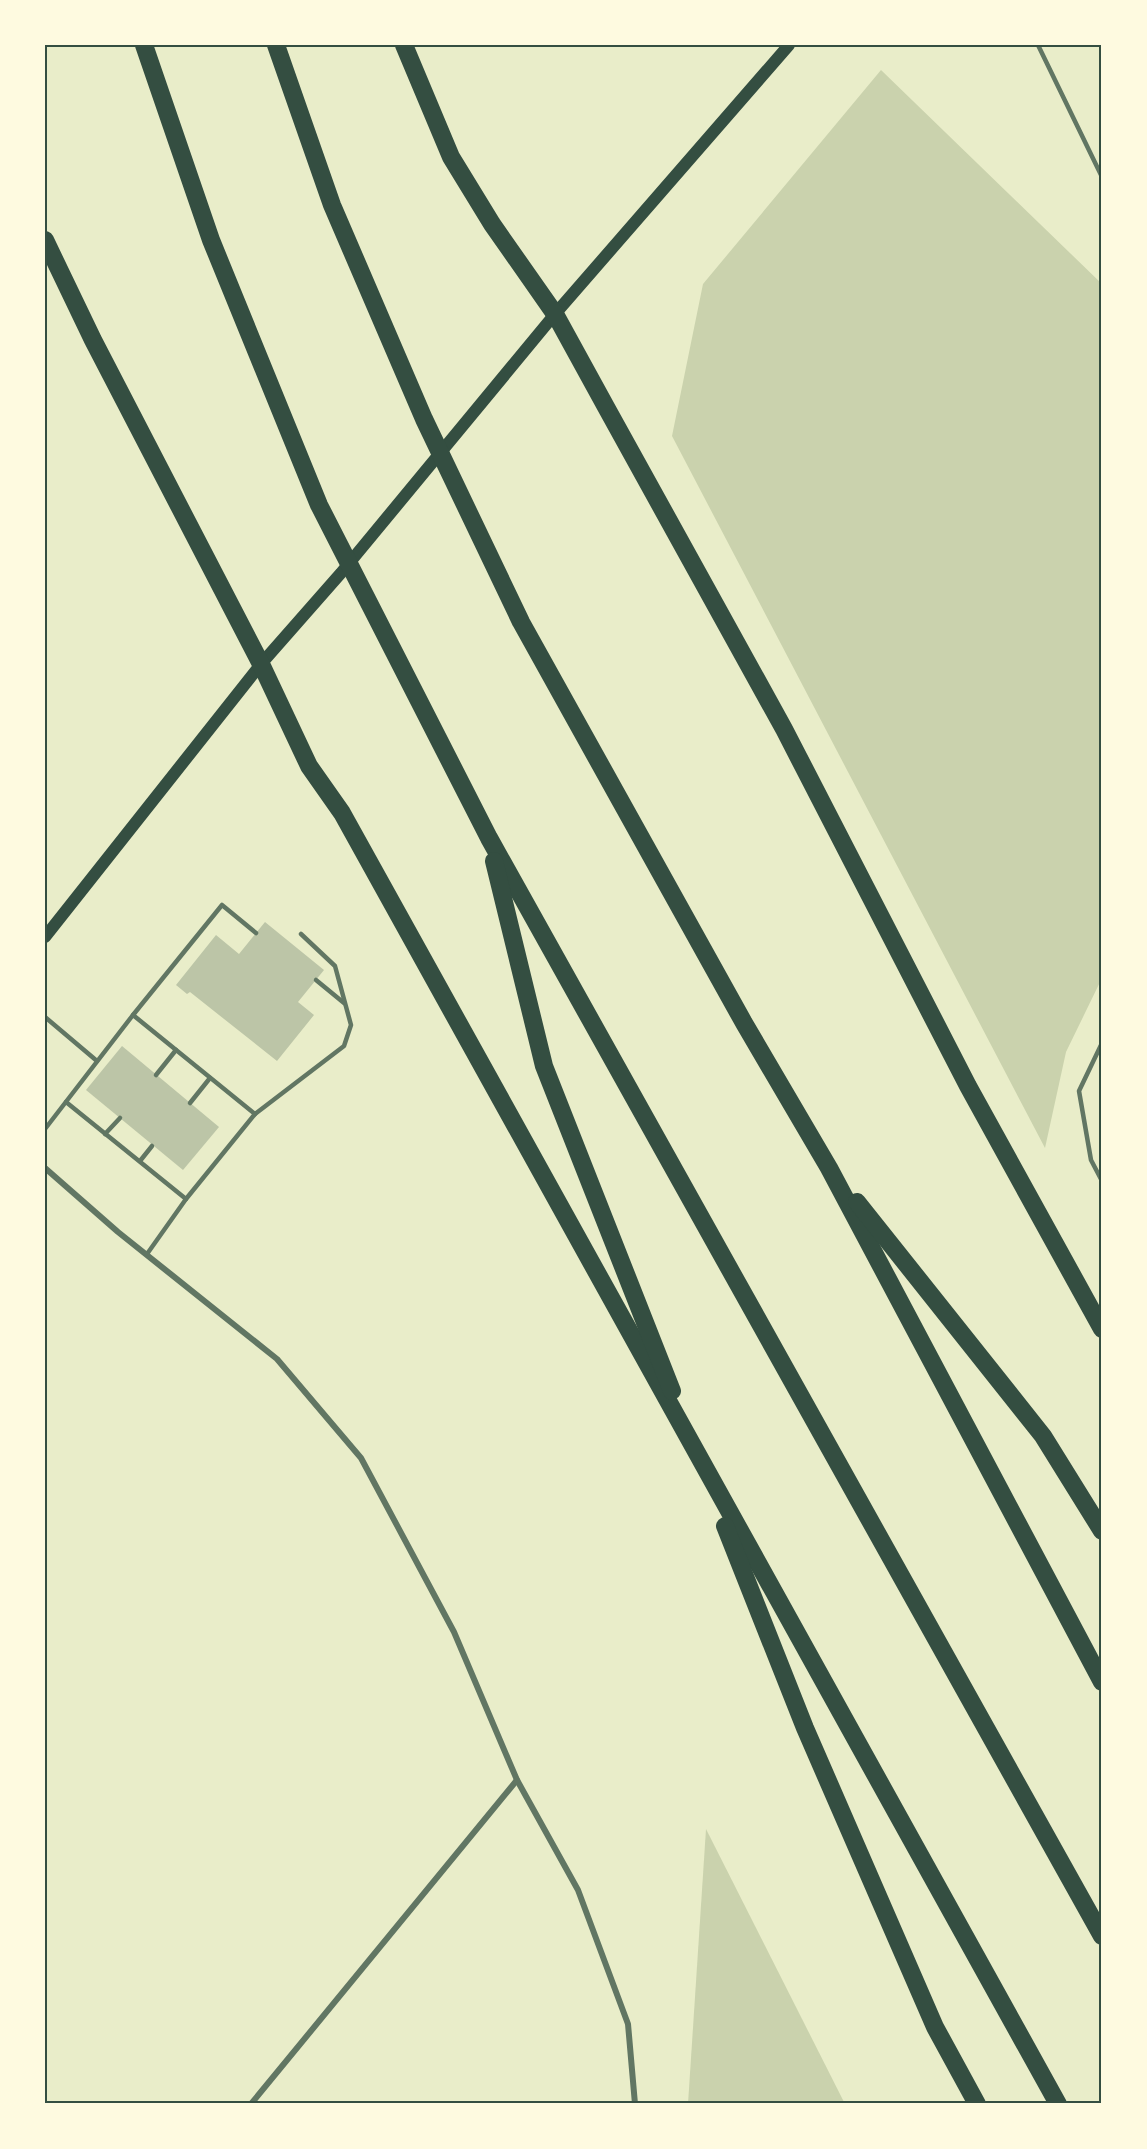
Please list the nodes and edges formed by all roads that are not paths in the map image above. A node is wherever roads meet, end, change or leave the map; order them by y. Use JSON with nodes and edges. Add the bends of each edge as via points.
{"nodes":[{"id":1,"x":144,"y":45,"type":"edge"},
{"id":2,"x":276,"y":45,"type":"edge"},
{"id":3,"x":404,"y":45,"type":"edge"},
{"id":4,"x":789,"y":45,"type":"edge"},
{"id":5,"x":1038,"y":45,"type":"edge"},
{"id":6,"x":1102,"y":177,"type":"edge"},
{"id":7,"x":45,"y":240,"type":"edge"},
{"id":8,"x":555,"y":315,"type":"junction"},
{"id":9,"x":261,"y":664,"type":"junction"},
{"id":10,"x":489,"y":838,"type":"junction"},
{"id":11,"x":256,"y":933,"type":"dead end"},
{"id":12,"x":301,"y":934,"type":"dead end"},
{"id":13,"x":45,"y":937,"type":"edge"},
{"id":14,"x":316,"y":980,"type":"dead end"},
{"id":15,"x":344,"y":1003,"type":"junction"},
{"id":16,"x":133,"y":1015,"type":"junction"},
{"id":17,"x":45,"y":1017,"type":"edge"},
{"id":18,"x":1102,"y":1043,"type":"edge"},
{"id":19,"x":176,"y":1050,"type":"junction"},
{"id":20,"x":97,"y":1061,"type":"junction"},
{"id":21,"x":156,"y":1075,"type":"dead end"},
{"id":22,"x":210,"y":1078,"type":"junction"},
{"id":23,"x":66,"y":1102,"type":"junction"},
{"id":24,"x":190,"y":1103,"type":"dead end"},
{"id":25,"x":255,"y":1114,"type":"junction"},
{"id":26,"x":120,"y":1118,"type":"dead end"},
{"id":27,"x":45,"y":1129,"type":"edge"},
{"id":28,"x":105,"y":1134,"type":"junction"},
{"id":29,"x":152,"y":1146,"type":"dead end"},
{"id":30,"x":140,"y":1161,"type":"junction"},
{"id":31,"x":45,"y":1168,"type":"edge"},
{"id":32,"x":830,"y":1168,"type":"junction"},
{"id":33,"x":1102,"y":1181,"type":"edge"},
{"id":34,"x":186,"y":1199,"type":"junction"},
{"id":35,"x":147,"y":1254,"type":"junction"},
{"id":36,"x":1102,"y":1329,"type":"edge"},
{"id":37,"x":1102,"y":1532,"type":"edge"},
{"id":38,"x":1102,"y":1683,"type":"edge"},
{"id":39,"x":517,"y":1780,"type":"junction"},
{"id":40,"x":1102,"y":1936,"type":"edge"},
{"id":41,"x":251,"y":2104,"type":"edge"},
{"id":42,"x":635,"y":2104,"type":"edge"},
{"id":43,"x":977,"y":2104,"type":"edge"},
{"id":44,"x":1058,"y":2104,"type":"edge"}],
"edges":[{"from":1,"to":10,"type":"highway","via":[[211,240],[319,505]]},
{"from":2,"to":32,"type":"highway","via":[[332,205],[424,419],[521,622],[744,1023]]},
{"from":3,"to":8,"type":"highway","via":[[451,157]]},
{"from":4,"to":8,"type":"main road"},
{"from":5,"to":6,"type":"lane"},
{"from":7,"to":9,"type":"highway"},
{"from":8,"to":9,"type":"main road"},
{"from":8,"to":36,"type":"highway","via":[[784,729],[968,1086]]},
{"from":9,"to":13,"type":"main road"},
{"from":9,"to":44,"type":"highway","via":[[309,766],[342,813]]},
{"from":10,"to":40,"type":"highway"},
{"from":10,"to":43,"type":"highway","via":[[544,1066],[805,1728],[935,2027]]},
{"from":11,"to":16,"type":"lane","via":[[222,905]]},
{"from":12,"to":15,"type":"lane","via":[[335,966]]},
{"from":14,"to":15,"type":"lane"},
{"from":15,"to":25,"type":"lane","via":[[351,1025],[344,1046]]},
{"from":16,"to":19,"type":"lane"},
{"from":16,"to":20,"type":"lane"},
{"from":17,"to":20,"type":"lane"},
{"from":18,"to":33,"type":"lane","via":[[1079,1091],[1090,1160]]},
{"from":19,"to":21,"type":"lane"},
{"from":19,"to":22,"type":"lane"},
{"from":20,"to":23,"type":"lane"},
{"from":22,"to":24,"type":"lane"},
{"from":22,"to":25,"type":"lane"},
{"from":23,"to":27,"type":"lane"},
{"from":23,"to":28,"type":"lane"},
{"from":25,"to":34,"type":"lane"},
{"from":26,"to":28,"type":"lane"},
{"from":28,"to":30,"type":"lane"},
{"from":29,"to":30,"type":"lane"},
{"from":30,"to":34,"type":"lane"},
{"from":31,"to":35,"type":"street"},
{"from":32,"to":37,"type":"highway","via":[[1043,1436]]},
{"from":32,"to":38,"type":"highway"},
{"from":34,"to":35,"type":"lane"},
{"from":35,"to":39,"type":"street","via":[[277,1359],[361,1458],[454,1632]]},
{"from":39,"to":41,"type":"street"},
{"from":39,"to":42,"type":"street","via":[[578,1890],[628,2024]]}]}
